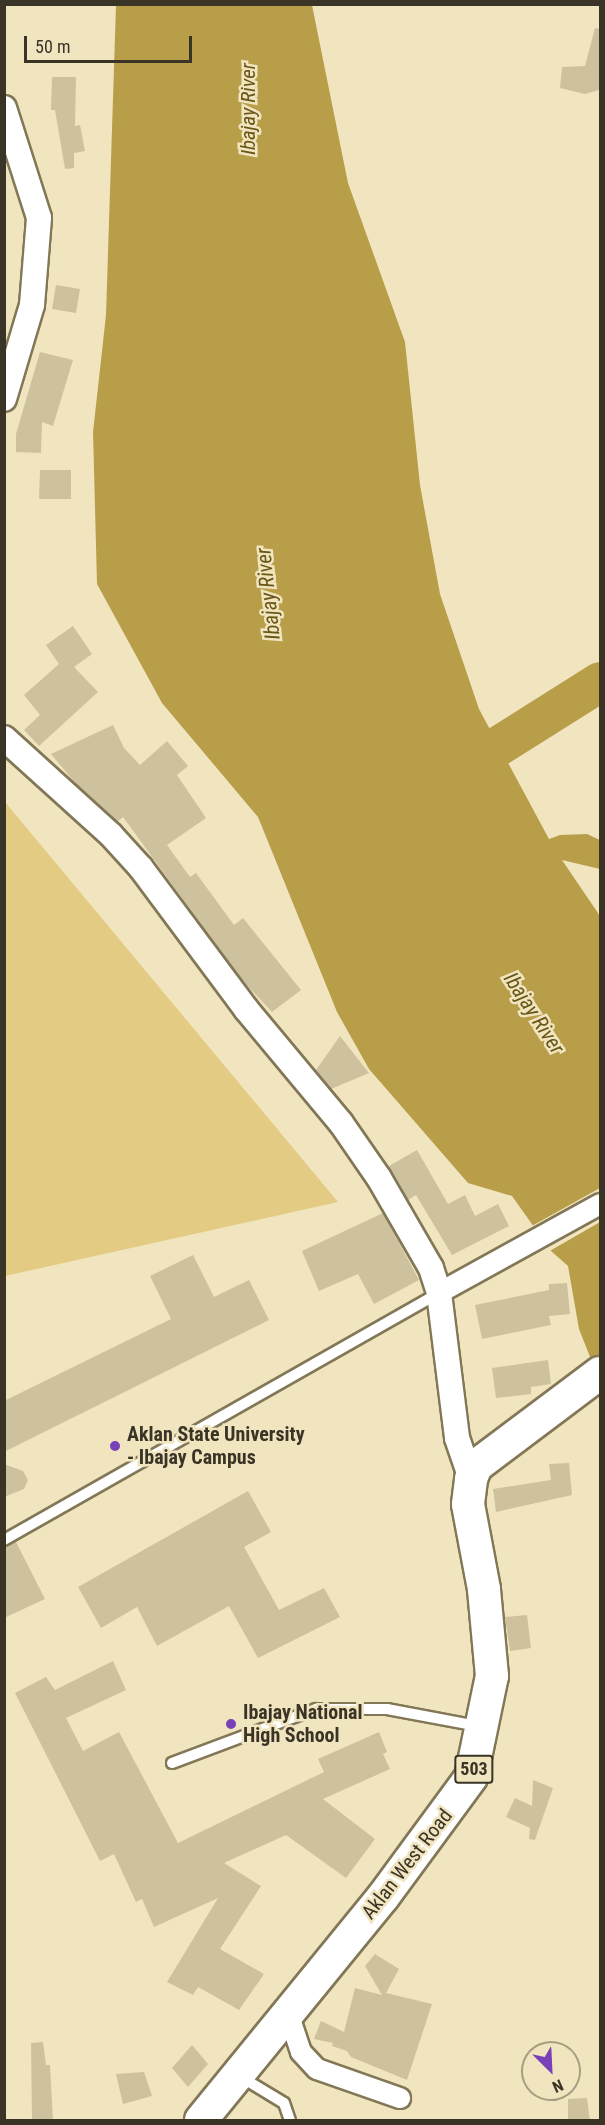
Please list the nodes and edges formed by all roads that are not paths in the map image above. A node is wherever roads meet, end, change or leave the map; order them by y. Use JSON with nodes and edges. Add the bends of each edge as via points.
{"nodes":[{"id":1,"x":4,"y":108,"type":"edge"},
{"id":2,"x":4,"y":399,"type":"edge"},
{"id":3,"x":4,"y":738,"type":"edge"},
{"id":4,"x":600,"y":1204,"type":"edge"},
{"id":5,"x":439,"y":1293,"type":"junction"},
{"id":6,"x":593,"y":1378,"type":"edge"},
{"id":7,"x":471,"y":1479,"type":"junction"},
{"id":8,"x":4,"y":1540,"type":"edge"},
{"id":9,"x":484,"y":1727,"type":"junction"},
{"id":10,"x":172,"y":1763,"type":"dead end"},
{"id":11,"x":288,"y":2013,"type":"junction"},
{"id":12,"x":238,"y":2075,"type":"junction"},
{"id":13,"x":400,"y":2098,"type":"dead end"},
{"id":14,"x":201,"y":2121,"type":"edge"},
{"id":15,"x":290,"y":2121,"type":"edge"}],
"edges":[{"from":1,"to":2,"type":"street","via":[[39,218],[32,305]]},
{"from":3,"to":5,"type":"street","via":[[111,835],[141,868],[246,1009],[341,1123],[416,1241]]},
{"from":4,"to":5,"type":"street"},
{"from":5,"to":7,"type":"street","via":[[458,1438]]},
{"from":5,"to":8,"type":"lane"},
{"from":6,"to":7,"type":"main road","via":[[476,1466]]},
{"from":7,"to":9,"type":"main road","name":"Aklan West Road","number":"503","via":[[468,1504],[484,1589],[492,1677]]},
{"from":9,"to":10,"type":"lane","via":[[387,1709],[316,1710]]},
{"from":9,"to":11,"type":"main road","name":"Aklan West Road","number":"503","via":[[477,1760],[459,1797]]},
{"from":11,"to":12,"type":"main road","name":"Aklan West Road","number":"503"},
{"from":11,"to":13,"type":"street","via":[[301,2052],[317,2069]]},
{"from":12,"to":14,"type":"main road","name":"Aklan West Road","number":"503"},
{"from":12,"to":15,"type":"lane","via":[[284,2103]]}]}
